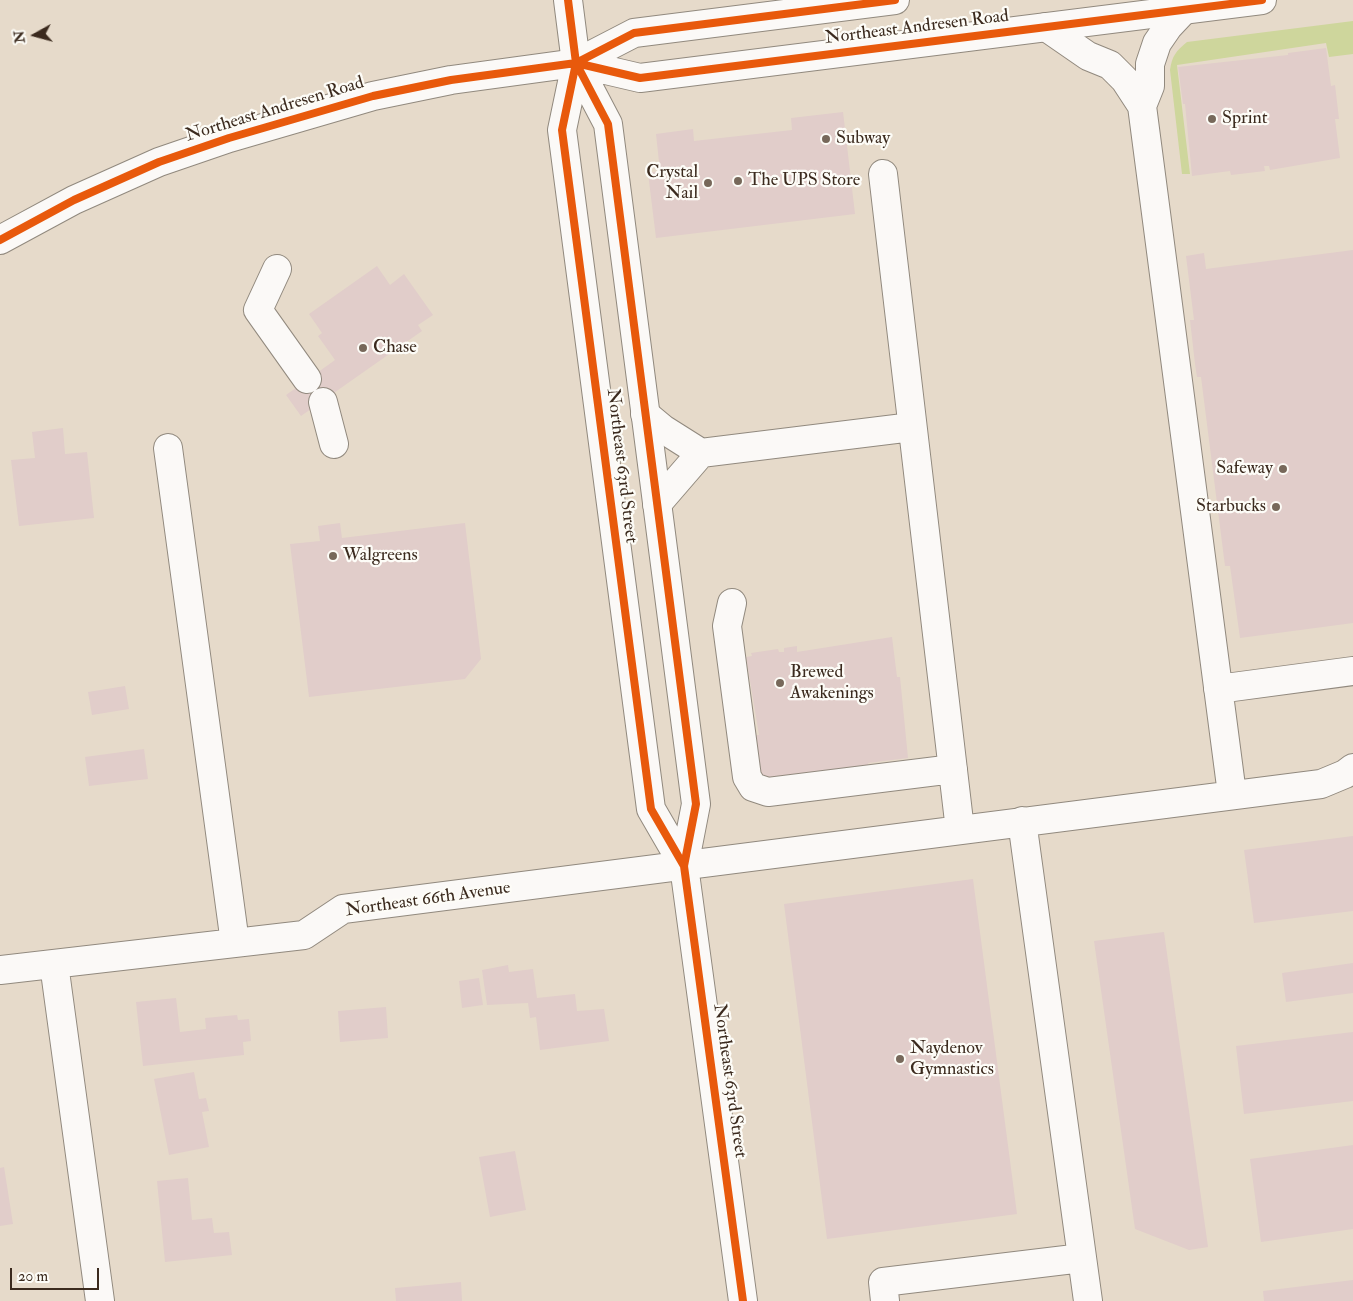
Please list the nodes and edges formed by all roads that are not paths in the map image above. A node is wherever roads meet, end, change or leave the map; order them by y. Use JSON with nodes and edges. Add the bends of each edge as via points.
{"nodes":[{"id":1,"x":568,"y":0,"type":"edge"},
{"id":2,"x":895,"y":0,"type":"edge"},
{"id":3,"x":1262,"y":0,"type":"edge"},
{"id":4,"x":1184,"y":10,"type":"junction"},
{"id":5,"x":1046,"y":27,"type":"junction"},
{"id":6,"x":576,"y":63,"type":"junction"},
{"id":7,"x":1142,"y":106,"type":"junction"},
{"id":8,"x":883,"y":174,"type":"dead end"},
{"id":9,"x":0,"y":240,"type":"edge"},
{"id":10,"x":277,"y":269,"type":"dead end"},
{"id":11,"x":307,"y":380,"type":"dead end"},
{"id":12,"x":323,"y":402,"type":"dead end"},
{"id":13,"x":645,"y":414,"type":"junction"},
{"id":14,"x":912,"y":427,"type":"junction"},
{"id":15,"x":334,"y":444,"type":"dead end"},
{"id":16,"x":168,"y":448,"type":"dead end"},
{"id":17,"x":701,"y":453,"type":"junction"},
{"id":18,"x":657,"y":504,"type":"junction"},
{"id":19,"x":732,"y":603,"type":"dead end"},
{"id":20,"x":1353,"y":670,"type":"edge"},
{"id":21,"x":1218,"y":689,"type":"junction"},
{"id":22,"x":1353,"y":768,"type":"edge"},
{"id":23,"x":953,"y":769,"type":"junction"},
{"id":24,"x":1232,"y":794,"type":"junction"},
{"id":25,"x":1022,"y":821,"type":"junction"},
{"id":26,"x":960,"y":830,"type":"junction"},
{"id":27,"x":684,"y":866,"type":"junction"},
{"id":28,"x":235,"y":943,"type":"junction"},
{"id":29,"x":54,"y":964,"type":"junction"},
{"id":30,"x":0,"y":970,"type":"edge"},
{"id":31,"x":1082,"y":1258,"type":"junction"},
{"id":32,"x":100,"y":1301,"type":"edge"},
{"id":33,"x":743,"y":1301,"type":"edge"},
{"id":34,"x":885,"y":1301,"type":"edge"},
{"id":35,"x":1088,"y":1301,"type":"edge"}],
"edges":[{"from":1,"to":6,"type":"main road","name":"Northeast 63rd Street"},
{"from":2,"to":6,"type":"main road","name":"Northeast Andresen Road","via":[[634,33]]},
{"from":3,"to":4,"type":"main road","name":"Northeast Andresen Road"},
{"from":4,"to":5,"type":"main road","name":"Northeast Andresen Road"},
{"from":4,"to":7,"type":"main road","via":[[1157,43],[1150,64],[1150,86]]},
{"from":5,"to":6,"type":"main road","name":"Northeast Andresen Road","via":[[640,78]]},
{"from":5,"to":7,"type":"main road","via":[[1088,56],[1110,65],[1125,80]]},
{"from":6,"to":9,"type":"main road","name":"Northeast Andresen Road","via":[[470,77],[319,110],[229,138],[116,180]]},
{"from":6,"to":13,"type":"main road","name":"Northeast 63rd Street","via":[[608,124]]},
{"from":6,"to":27,"type":"main road","name":"Northeast 63rd Street","via":[[562,130],[647,780],[651,809]]},
{"from":7,"to":21,"type":"main road"},
{"from":8,"to":14,"type":"main road"},
{"from":10,"to":11,"type":"main road","via":[[258,310]]},
{"from":12,"to":15,"type":"main road"},
{"from":13,"to":17,"type":"main road"},
{"from":13,"to":18,"type":"main road","name":"Northeast 63rd Street"},
{"from":14,"to":17,"type":"main road"},
{"from":14,"to":23,"type":"main road"},
{"from":16,"to":28,"type":"main road"},
{"from":17,"to":18,"type":"main road"},
{"from":18,"to":27,"type":"main road","name":"Northeast 63rd Street","via":[[696,804]]},
{"from":19,"to":23,"type":"main road","via":[[727,626],[747,777],[753,787],[768,792]]},
{"from":20,"to":21,"type":"main road"},
{"from":21,"to":24,"type":"main road"},
{"from":22,"to":24,"type":"main road","name":"Northeast 66th Avenue","via":[[1321,784]]},
{"from":23,"to":26,"type":"main road"},
{"from":24,"to":25,"type":"main road","name":"Northeast 66th Avenue"},
{"from":25,"to":26,"type":"main road","name":"Northeast 66th Avenue"},
{"from":25,"to":31,"type":"main road"},
{"from":26,"to":27,"type":"main road","name":"Northeast 66th Avenue"},
{"from":27,"to":28,"type":"main road","name":"Northeast 66th Avenue","via":[[343,909],[304,935]]},
{"from":27,"to":33,"type":"main road","name":"Northeast 63rd Street"},
{"from":28,"to":29,"type":"main road","name":"Northeast 66th Avenue"},
{"from":29,"to":30,"type":"main road","name":"Northeast 66th Avenue"},
{"from":29,"to":32,"type":"main road"},
{"from":31,"to":34,"type":"main road","via":[[882,1282]]},
{"from":31,"to":35,"type":"main road"}]}
